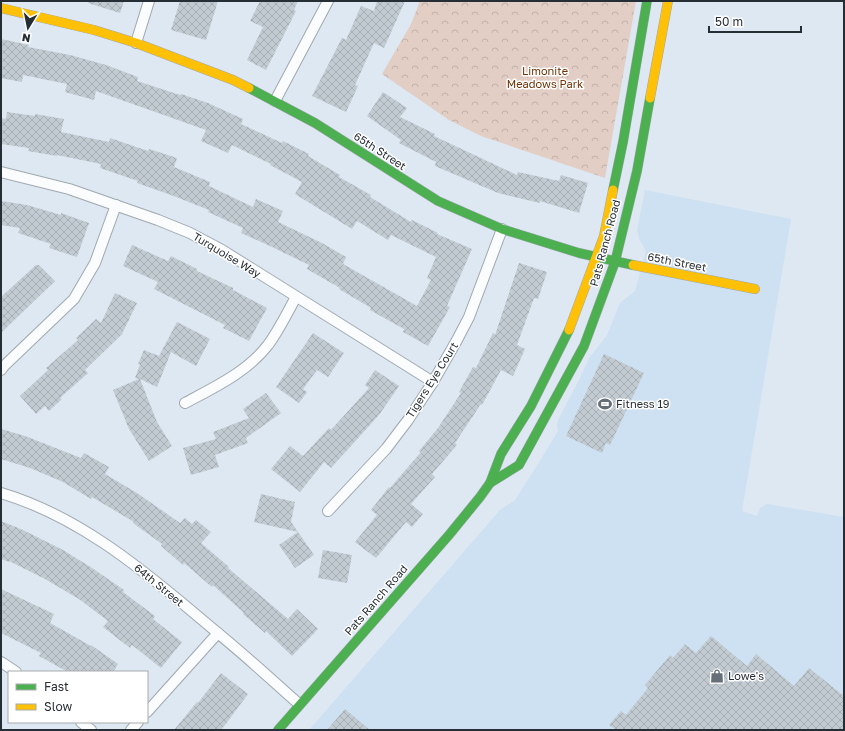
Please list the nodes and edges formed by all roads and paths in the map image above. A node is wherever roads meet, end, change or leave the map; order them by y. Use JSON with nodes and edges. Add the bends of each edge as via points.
{"nodes":[{"id":1,"x":149,"y":1,"type":"edge"},
{"id":2,"x":328,"y":1,"type":"edge"},
{"id":3,"x":647,"y":1,"type":"edge"},
{"id":4,"x":668,"y":1,"type":"edge"},
{"id":5,"x":1,"y":8,"type":"edge"},
{"id":6,"x":136,"y":43,"type":"junction"},
{"id":7,"x":275,"y":101,"type":"junction"},
{"id":8,"x":1,"y":172,"type":"edge"},
{"id":9,"x":116,"y":205,"type":"junction"},
{"id":10,"x":502,"y":229,"type":"junction"},
{"id":11,"x":597,"y":258,"type":"junction"},
{"id":12,"x":615,"y":262,"type":"junction"},
{"id":13,"x":755,"y":289,"type":"dead end"},
{"id":14,"x":296,"y":297,"type":"junction"},
{"id":15,"x":2,"y":366,"type":"edge"},
{"id":16,"x":433,"y":382,"type":"junction"},
{"id":17,"x":186,"y":403,"type":"dead end"},
{"id":18,"x":490,"y":483,"type":"junction"},
{"id":19,"x":1,"y":493,"type":"edge"},
{"id":20,"x":328,"y":511,"type":"dead end"},
{"id":21,"x":218,"y":633,"type":"junction"},
{"id":22,"x":1,"y":662,"type":"edge"},
{"id":23,"x":14,"y":671,"type":"edge"},
{"id":24,"x":299,"y":704,"type":"junction"},
{"id":25,"x":148,"y":711,"type":"edge"},
{"id":26,"x":82,"y":723,"type":"edge"},
{"id":27,"x":91,"y":730,"type":"edge"},
{"id":28,"x":278,"y":730,"type":"edge"}],
"edges":[{"from":1,"to":6,"type":"street"},
{"from":2,"to":7,"type":"street"},
{"from":3,"to":11,"type":"street","name":"Pats Ranch Road","via":[[623,142],[604,236]]},
{"from":4,"to":12,"type":"street","name":"Pats Ranch Road","via":[[637,171]]},
{"from":5,"to":6,"type":"street","name":"65th Street","via":[[94,30]]},
{"from":6,"to":7,"type":"street","name":"65th Street","via":[[233,80]]},
{"from":7,"to":10,"type":"street","name":"65th Street","via":[[315,123],[438,201]]},
{"from":8,"to":9,"type":"street","name":"Turquoise Way","via":[[69,189]]},
{"from":9,"to":14,"type":"street","name":"Turquoise Way","via":[[190,233]]},
{"from":9,"to":15,"type":"street","via":[[95,263],[74,299]]},
{"from":10,"to":11,"type":"street","name":"65th Street"},
{"from":10,"to":16,"type":"street","name":"Tigers Eye Court","via":[[469,317]]},
{"from":11,"to":12,"type":"street","name":"65th Street"},
{"from":11,"to":18,"type":"street","name":"Pats Ranch Road","via":[[569,329],[531,406],[501,454]]},
{"from":12,"to":13,"type":"street","name":"65th Street"},
{"from":12,"to":18,"type":"street","name":"Pats Ranch Road","via":[[584,346],[520,465]]},
{"from":14,"to":16,"type":"street","name":"Turquoise Way"},
{"from":14,"to":17,"type":"street","via":[[268,346],[253,361],[230,378]]},
{"from":16,"to":20,"type":"street","name":"Tigers Eye Court","via":[[386,449]]},
{"from":18,"to":24,"type":"street","name":"Pats Ranch Road","via":[[449,535]]},
{"from":19,"to":21,"type":"street","name":"64th Street","via":[[67,520],[118,552]]},
{"from":21,"to":24,"type":"street","name":"64th Street"},
{"from":21,"to":25,"type":"street"},
{"from":22,"to":23,"type":"street"},
{"from":24,"to":28,"type":"street","name":"Pats Ranch Road"},
{"from":26,"to":27,"type":"street"}]}
